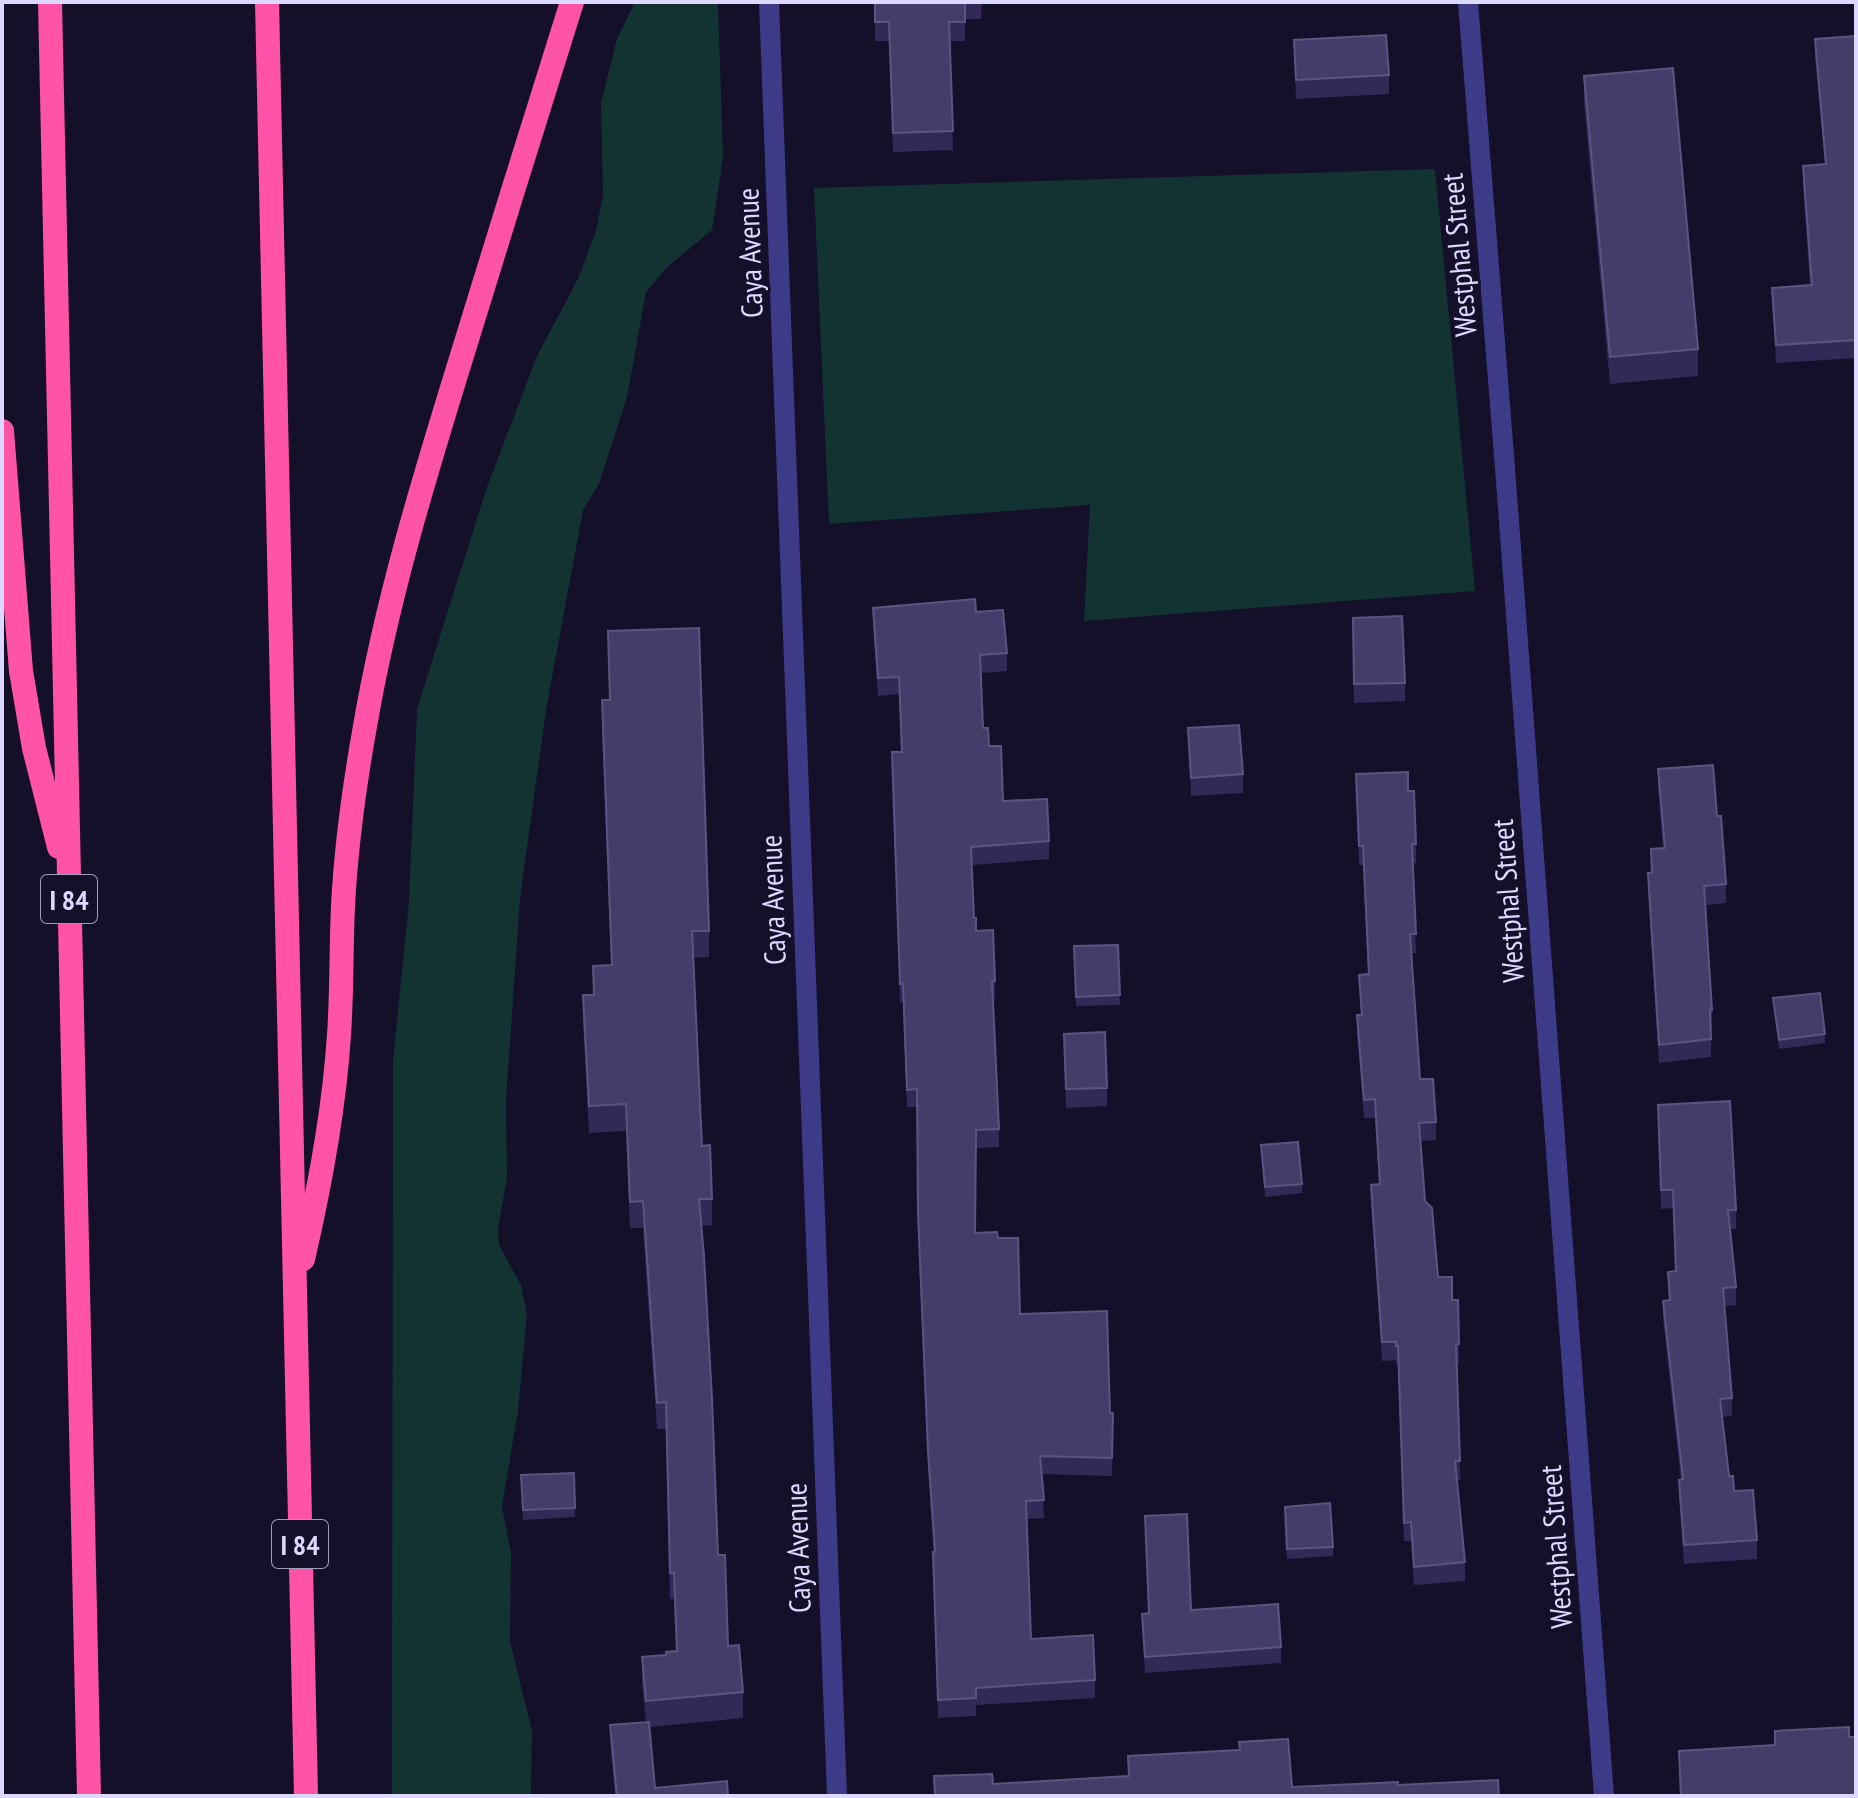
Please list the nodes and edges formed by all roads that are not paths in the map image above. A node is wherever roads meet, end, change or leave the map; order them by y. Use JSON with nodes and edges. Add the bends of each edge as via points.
{"nodes":[{"id":1,"x":50,"y":2,"type":"edge"},
{"id":2,"x":267,"y":2,"type":"edge"},
{"id":3,"x":572,"y":2,"type":"edge"},
{"id":4,"x":769,"y":2,"type":"edge"},
{"id":5,"x":1468,"y":2,"type":"edge"},
{"id":6,"x":2,"y":431,"type":"edge"},
{"id":7,"x":69,"y":884,"type":"junction"},
{"id":8,"x":295,"y":1293,"type":"junction"},
{"id":9,"x":89,"y":1796,"type":"edge"},
{"id":10,"x":306,"y":1796,"type":"edge"},
{"id":11,"x":837,"y":1796,"type":"edge"},
{"id":12,"x":1604,"y":1796,"type":"edge"}],
"edges":[{"from":1,"to":7,"type":"highway","number":"I 84"},
{"from":2,"to":8,"type":"highway","number":"I 84"},
{"from":3,"to":8,"type":"highway","via":[[428,465],[375,673],[348,844],[335,1087]]},
{"from":4,"to":11,"type":"street","name":"Caya Avenue"},
{"from":5,"to":12,"type":"street","name":"Westphal Street"},
{"from":6,"to":7,"type":"highway","via":[[25,697]]},
{"from":7,"to":9,"type":"highway","number":"I 84"},
{"from":8,"to":10,"type":"highway","number":"I 84"}]}
